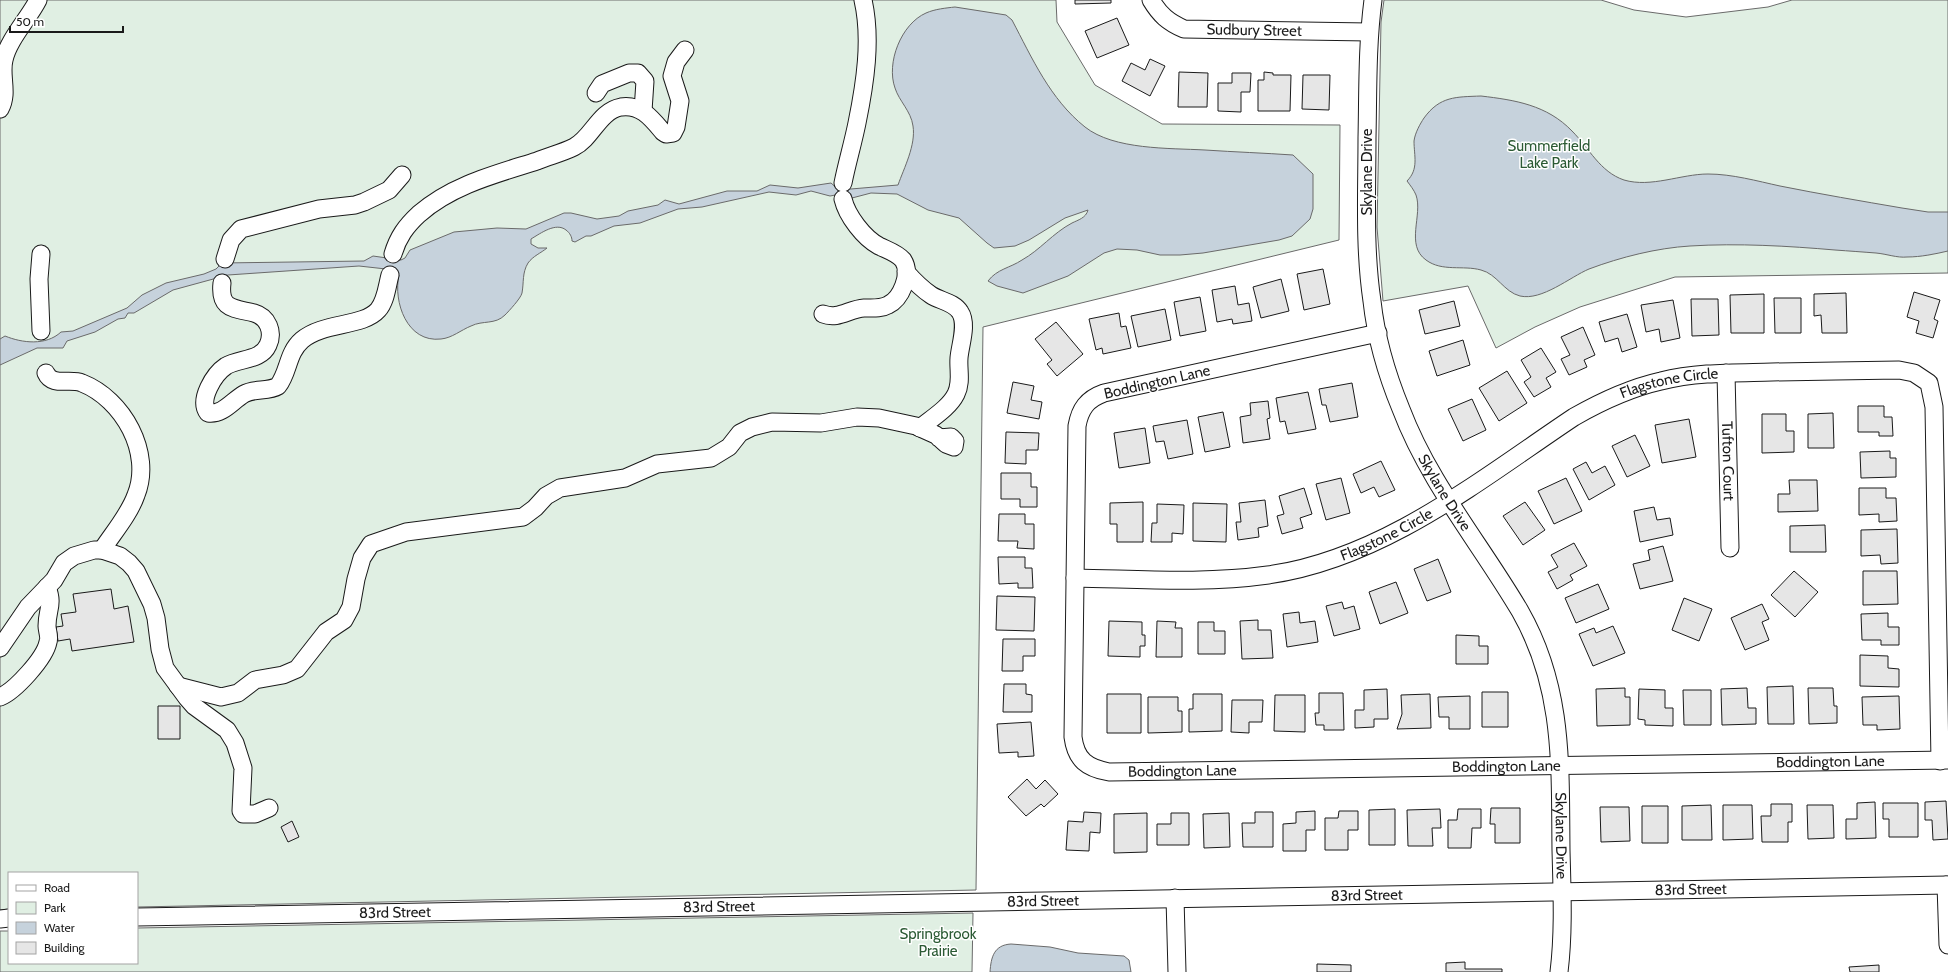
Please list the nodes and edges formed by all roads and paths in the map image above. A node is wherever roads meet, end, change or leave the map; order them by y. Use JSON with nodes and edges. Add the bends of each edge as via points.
{"nodes":[{"id":1,"x":38,"y":0,"type":"edge"},
{"id":2,"x":862,"y":0,"type":"edge"},
{"id":3,"x":1151,"y":0,"type":"edge"},
{"id":4,"x":1373,"y":0,"type":"edge"},
{"id":5,"x":1369,"y":32,"type":"junction"},
{"id":6,"x":685,"y":50,"type":"dead end"},
{"id":7,"x":596,"y":93,"type":"dead end"},
{"id":8,"x":0,"y":109,"type":"edge"},
{"id":9,"x":643,"y":111,"type":"junction"},
{"id":10,"x":402,"y":175,"type":"dead end"},
{"id":11,"x":41,"y":254,"type":"dead end"},
{"id":12,"x":393,"y":254,"type":"dead end"},
{"id":13,"x":225,"y":259,"type":"dead end"},
{"id":14,"x":906,"y":272,"type":"junction"},
{"id":15,"x":390,"y":275,"type":"dead end"},
{"id":16,"x":222,"y":284,"type":"dead end"},
{"id":17,"x":823,"y":314,"type":"dead end"},
{"id":18,"x":40,"y":331,"type":"dead end"},
{"id":19,"x":1378,"y":332,"type":"junction"},
{"id":20,"x":46,"y":373,"type":"dead end"},
{"id":21,"x":1726,"y":373,"type":"junction"},
{"id":22,"x":920,"y":428,"type":"junction"},
{"id":23,"x":939,"y":438,"type":"dead end"},
{"id":24,"x":1448,"y":501,"type":"junction"},
{"id":25,"x":1730,"y":548,"type":"dead end"},
{"id":26,"x":102,"y":550,"type":"junction"},
{"id":27,"x":1075,"y":578,"type":"junction"},
{"id":28,"x":48,"y":587,"type":"junction"},
{"id":29,"x":0,"y":648,"type":"edge"},
{"id":30,"x":178,"y":686,"type":"junction"},
{"id":31,"x":0,"y":697,"type":"edge"},
{"id":32,"x":1944,"y":761,"type":"edge"},
{"id":33,"x":1560,"y":765,"type":"junction"},
{"id":34,"x":269,"y":808,"type":"dead end"},
{"id":35,"x":1947,"y":885,"type":"edge"},
{"id":36,"x":1562,"y":892,"type":"junction"},
{"id":37,"x":1175,"y":898,"type":"junction"},
{"id":38,"x":138,"y":917,"type":"edge"},
{"id":39,"x":1948,"y":945,"type":"edge"},
{"id":40,"x":1177,"y":972,"type":"edge"},
{"id":41,"x":1559,"y":972,"type":"edge"}],
"edges":[{"from":1,"to":8,"type":"street","via":[[4,58],[4,97]]},
{"from":2,"to":14,"type":"street","via":[[866,19],[865,71],[843,191],[848,211],[864,234],[878,246],[899,256]]},
{"from":3,"to":5,"type":"street","name":"Sudbury Street","via":[[1158,13],[1170,23],[1184,29]]},
{"from":4,"to":5,"type":"street","name":"Skylane Drive"},
{"from":5,"to":19,"type":"street","name":"Skylane Drive","via":[[1367,249],[1372,302]]},
{"from":6,"to":9,"type":"street","via":[[676,62],[672,76],[680,101],[675,131],[670,134],[663,132]]},
{"from":7,"to":9,"type":"street","via":[[602,84],[629,73],[638,73],[645,81]]},
{"from":9,"to":12,"type":"street","via":[[627,107],[616,109],[602,118],[576,146],[453,191],[410,223],[397,241]]},
{"from":10,"to":13,"type":"street","via":[[388,190],[364,202],[319,209],[241,229],[231,240]]},
{"from":11,"to":18,"type":"street"},
{"from":14,"to":17,"type":"street","via":[[905,282],[897,298],[887,306],[853,310],[834,316]]},
{"from":14,"to":22,"type":"street","via":[[916,284],[932,296],[951,304],[961,312],[963,326],[959,358],[960,381],[956,394]]},
{"from":15,"to":16,"type":"street","via":[[382,303],[373,314],[308,336],[294,348],[278,386],[244,394],[223,410],[212,414],[205,410],[204,399],[221,371],[234,362],[257,356],[264,351],[271,332],[262,317],[238,311],[226,304],[221,293]]},
{"from":19,"to":24,"type":"street","name":"Skylane Drive","via":[[1401,410],[1416,444]]},
{"from":19,"to":27,"type":"street","name":"Boddington Lane","via":[[1104,393],[1086,403],[1079,414],[1077,426]]},
{"from":20,"to":26,"type":"street","via":[[53,381],[80,382],[106,398],[128,424],[139,452],[141,472],[136,496]]},
{"from":21,"to":24,"type":"street","name":"Flagstone Circle","via":[[1660,381],[1613,397],[1574,417]]},
{"from":21,"to":25,"type":"street","name":"Tufton Court"},
{"from":21,"to":32,"type":"street","name":"Flagstone Circle","via":[[1899,370],[1914,373],[1929,383],[1934,407]]},
{"from":22,"to":23,"type":"street"},
{"from":22,"to":30,"type":"street","via":[[879,418],[857,417],[821,423],[772,422],[740,433],[729,447],[710,458],[657,464],[625,478],[560,488],[546,496],[523,517],[406,532],[371,544],[362,558],[351,607],[344,620],[326,632],[297,669],[283,675],[255,680],[238,693],[221,697]]},
{"from":24,"to":27,"type":"street","name":"Flagstone Circle","via":[[1387,536],[1346,555],[1270,575],[1200,580]]},
{"from":24,"to":33,"type":"street","name":"Skylane Drive","via":[[1520,612],[1536,645],[1555,711]]},
{"from":26,"to":28,"type":"street","via":[[74,556],[64,563]]},
{"from":26,"to":30,"type":"street","via":[[120,556],[129,563],[143,582],[156,618],[162,660]]},
{"from":27,"to":33,"type":"street","name":"Boddington Lane","via":[[1073,738],[1079,757],[1086,765],[1096,770],[1109,772]]},
{"from":28,"to":29,"type":"street","via":[[28,607]]},
{"from":28,"to":31,"type":"street","via":[[51,604],[47,626],[48,642],[43,654],[18,685]]},
{"from":30,"to":34,"type":"street","via":[[194,706],[227,730],[235,743],[243,768],[240,805],[243,814],[255,814]]},
{"from":32,"to":33,"type":"street","name":"Boddington Lane"},
{"from":33,"to":36,"type":"street","name":"Skylane Drive"},
{"from":35,"to":36,"type":"street","name":"83rd Street"},
{"from":35,"to":39,"type":"street"},
{"from":36,"to":37,"type":"street","name":"83rd Street"},
{"from":36,"to":41,"type":"street","name":"Skylane Drive"},
{"from":37,"to":38,"type":"street","name":"83rd Street"},
{"from":37,"to":40,"type":"street"}]}
